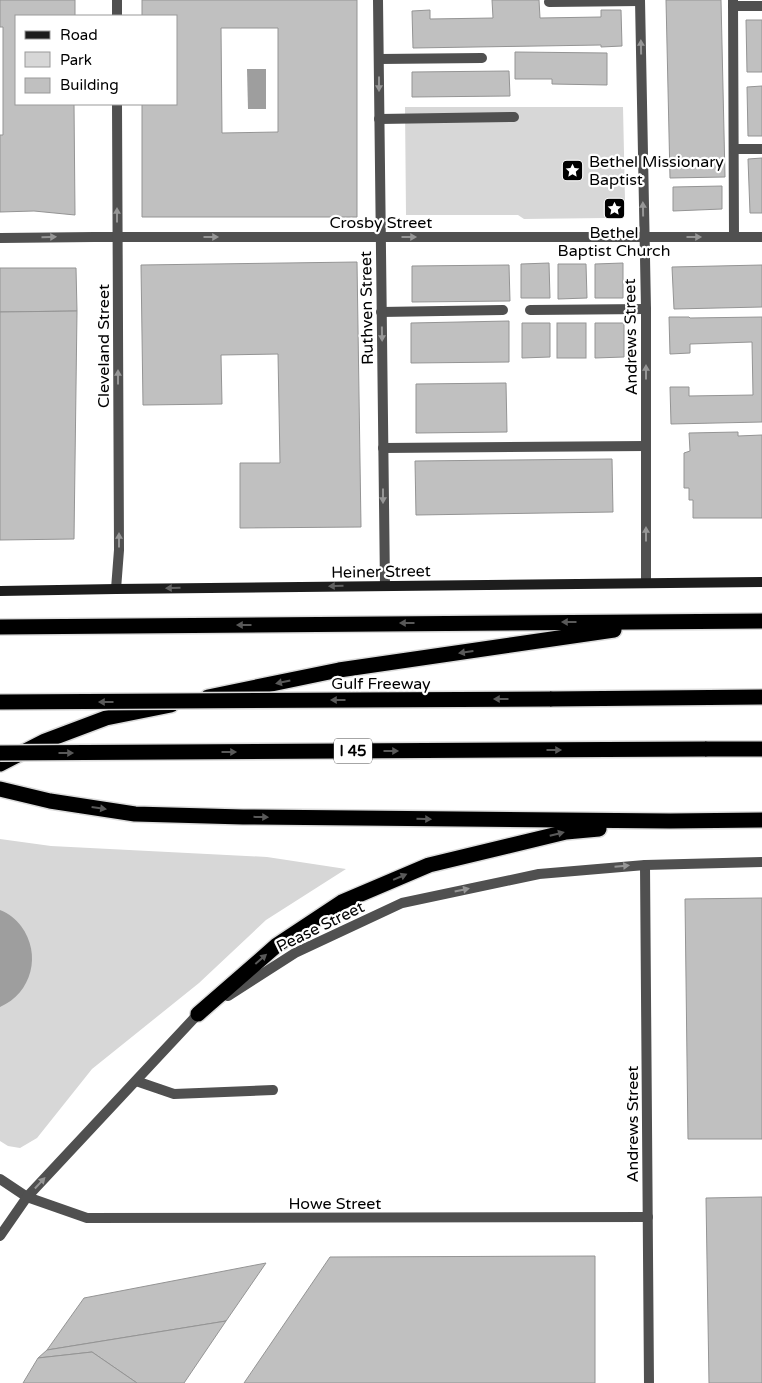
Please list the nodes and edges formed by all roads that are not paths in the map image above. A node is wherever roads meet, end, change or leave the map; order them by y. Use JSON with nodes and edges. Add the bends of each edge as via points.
{"nodes":[{"id":1,"x":118,"y":0,"type":"edge"},
{"id":2,"x":378,"y":0,"type":"edge"},
{"id":3,"x":640,"y":0,"type":"edge"},
{"id":4,"x":549,"y":2,"type":"dead end"},
{"id":5,"x":733,"y":3,"type":"edge"},
{"id":6,"x":762,"y":6,"type":"edge"},
{"id":7,"x":117,"y":15,"type":"edge"},
{"id":8,"x":482,"y":58,"type":"dead end"},
{"id":9,"x":379,"y":59,"type":"junction"},
{"id":10,"x":117,"y":105,"type":"edge"},
{"id":11,"x":514,"y":118,"type":"dead end"},
{"id":12,"x":379,"y":119,"type":"junction"},
{"id":13,"x":734,"y":149,"type":"junction"},
{"id":14,"x":762,"y":149,"type":"edge"},
{"id":15,"x":117,"y":237,"type":"junction"},
{"id":16,"x":380,"y":237,"type":"junction"},
{"id":17,"x":644,"y":237,"type":"junction"},
{"id":18,"x":734,"y":237,"type":"junction"},
{"id":19,"x":762,"y":237,"type":"edge"},
{"id":20,"x":0,"y":238,"type":"edge"},
{"id":21,"x":646,"y":309,"type":"junction"},
{"id":22,"x":503,"y":310,"type":"dead end"},
{"id":23,"x":530,"y":310,"type":"dead end"},
{"id":24,"x":381,"y":312,"type":"junction"},
{"id":25,"x":646,"y":446,"type":"junction"},
{"id":26,"x":383,"y":448,"type":"junction"},
{"id":27,"x":762,"y":582,"type":"edge"},
{"id":28,"x":646,"y":583,"type":"junction"},
{"id":29,"x":385,"y":586,"type":"junction"},
{"id":30,"x":116,"y":589,"type":"junction"},
{"id":31,"x":0,"y":591,"type":"edge"},
{"id":32,"x":670,"y":621,"type":"junction"},
{"id":33,"x":762,"y":621,"type":"edge"},
{"id":34,"x":0,"y":627,"type":"edge"},
{"id":35,"x":762,"y":697,"type":"edge"},
{"id":36,"x":0,"y":702,"type":"edge"},
{"id":37,"x":762,"y":749,"type":"edge"},
{"id":38,"x":0,"y":753,"type":"edge"},
{"id":39,"x":0,"y":764,"type":"edge"},
{"id":40,"x":0,"y":789,"type":"edge"},
{"id":41,"x":762,"y":820,"type":"edge"},
{"id":42,"x":670,"y":821,"type":"junction"},
{"id":43,"x":762,"y":862,"type":"edge"},
{"id":44,"x":645,"y":865,"type":"junction"},
{"id":45,"x":198,"y":1014,"type":"junction"},
{"id":46,"x":136,"y":1081,"type":"junction"},
{"id":47,"x":273,"y":1090,"type":"dead end"},
{"id":48,"x":0,"y":1179,"type":"edge"},
{"id":49,"x":27,"y":1197,"type":"junction"},
{"id":50,"x":648,"y":1217,"type":"junction"},
{"id":51,"x":0,"y":1236,"type":"edge"},
{"id":52,"x":649,"y":1383,"type":"edge"}],
"edges":[{"from":1,"to":7,"type":"street"},
{"from":2,"to":9,"type":"street","name":"Ruthven Street"},
{"from":3,"to":4,"type":"street"},
{"from":17,"to":3,"type":"street","name":"Andrews Street","one_way":true},
{"from":5,"to":6,"type":"street"},
{"from":5,"to":13,"type":"street"},
{"from":8,"to":9,"type":"street"},
{"from":9,"to":12,"type":"street","name":"Ruthven Street","one_way":true},
{"from":15,"to":10,"type":"street","name":"Cleveland Street","one_way":true},
{"from":11,"to":12,"type":"street"},
{"from":12,"to":16,"type":"street","name":"Ruthven Street"},
{"from":13,"to":14,"type":"street"},
{"from":13,"to":18,"type":"street"},
{"from":15,"to":16,"type":"street","name":"Crosby Street","one_way":true},
{"from":20,"to":15,"type":"street","name":"Crosby Street","one_way":true},
{"from":30,"to":15,"type":"street","name":"Cleveland Street","one_way":true,"via":[[119,550]]},
{"from":16,"to":17,"type":"street","name":"Crosby Street","one_way":true},
{"from":16,"to":24,"type":"street","name":"Ruthven Street"},
{"from":17,"to":18,"type":"street","name":"Crosby Street","one_way":true},
{"from":17,"to":21,"type":"street","name":"Andrews Street"},
{"from":18,"to":19,"type":"street","name":"Crosby Street"},
{"from":21,"to":23,"type":"street"},
{"from":25,"to":21,"type":"street","name":"Andrews Street","one_way":true},
{"from":22,"to":24,"type":"street"},
{"from":24,"to":26,"type":"street","name":"Ruthven Street","one_way":true},
{"from":25,"to":26,"type":"street"},
{"from":28,"to":25,"type":"street","name":"Andrews Street","one_way":true},
{"from":26,"to":29,"type":"street","name":"Ruthven Street","one_way":true},
{"from":27,"to":28,"type":"main road","name":"Heiner Street"},
{"from":28,"to":29,"type":"main road","name":"Heiner Street"},
{"from":29,"to":30,"type":"main road","name":"Heiner Street","one_way":true},
{"from":30,"to":31,"type":"main road","name":"Heiner Street"},
{"from":32,"to":33,"type":"highway"},
{"from":32,"to":34,"type":"highway","one_way":true},
{"from":32,"to":39,"type":"highway","one_way":true,"bridge":true,"via":[[339,670],[106,718],[45,741]]},
{"from":35,"to":36,"type":"highway","name":"Gulf Freeway","one_way":true,"bridge":true},
{"from":38,"to":37,"type":"highway","number":"I 45","one_way":true,"bridge":true},
{"from":40,"to":42,"type":"highway","one_way":true,"via":[[50,801],[135,814]]},
{"from":41,"to":42,"type":"highway"},
{"from":45,"to":42,"type":"highway","one_way":true,"via":[[277,945],[342,902],[429,865],[566,832]]},
{"from":43,"to":44,"type":"street","name":"Pease Street"},
{"from":45,"to":44,"type":"street","name":"Pease Street","one_way":true,"via":[[295,953],[402,903],[539,874]]},
{"from":44,"to":50,"type":"street","name":"Andrews Street"},
{"from":45,"to":46,"type":"street","name":"Pease Street"},
{"from":46,"to":47,"type":"street","via":[[174,1094]]},
{"from":49,"to":46,"type":"street","name":"Pease Street","one_way":true},
{"from":48,"to":49,"type":"street","name":"Howe Street"},
{"from":49,"to":50,"type":"street","name":"Howe Street","via":[[87,1218]]},
{"from":49,"to":51,"type":"street","name":"Pease Street"},
{"from":50,"to":52,"type":"street","name":"Andrews Street"}]}
